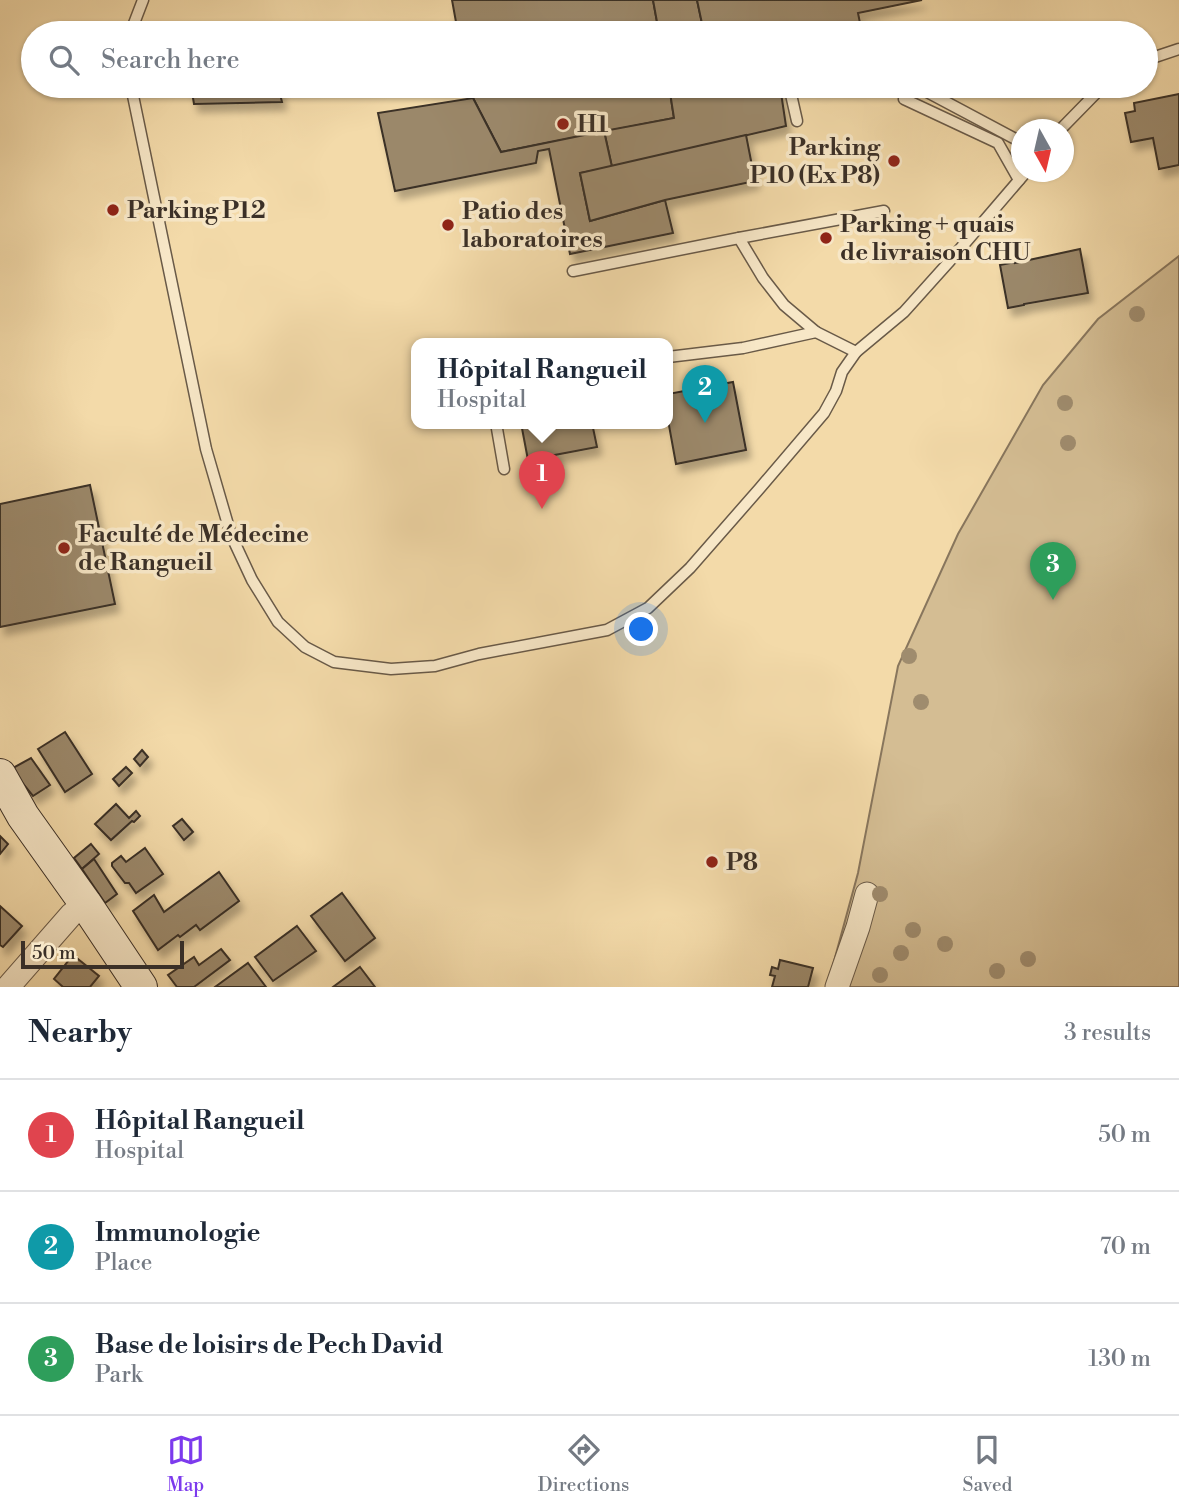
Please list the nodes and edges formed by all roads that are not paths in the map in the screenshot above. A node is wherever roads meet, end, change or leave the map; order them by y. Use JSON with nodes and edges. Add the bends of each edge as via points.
{"nodes":[{"id":1,"x":143,"y":0,"type":"edge"},
{"id":2,"x":135,"y":21,"type":"edge"},
{"id":3,"x":1179,"y":49,"type":"edge"},
{"id":4,"x":1158,"y":56,"type":"edge"},
{"id":5,"x":133,"y":98,"type":"edge"},
{"id":6,"x":792,"y":98,"type":"edge"},
{"id":7,"x":938,"y":98,"type":"edge"},
{"id":8,"x":1091,"y":98,"type":"edge"},
{"id":9,"x":904,"y":99,"type":"dead end"},
{"id":10,"x":1071,"y":119,"type":"edge"},
{"id":11,"x":797,"y":121,"type":"dead end"},
{"id":12,"x":1011,"y":137,"type":"edge"},
{"id":13,"x":1011,"y":161,"type":"edge"},
{"id":14,"x":1017,"y":182,"type":"edge"},
{"id":15,"x":884,"y":211,"type":"dead end"},
{"id":16,"x":738,"y":238,"type":"junction"},
{"id":17,"x":573,"y":271,"type":"dead end"},
{"id":18,"x":817,"y":332,"type":"junction"},
{"id":19,"x":856,"y":352,"type":"junction"},
{"id":20,"x":673,"y":356,"type":"edge"},
{"id":21,"x":497,"y":429,"type":"edge"},
{"id":22,"x":504,"y":470,"type":"dead end"},
{"id":23,"x":0,"y":775,"type":"edge"},
{"id":24,"x":867,"y":894,"type":"dead end"},
{"id":25,"x":85,"y":902,"type":"junction"},
{"id":26,"x":8,"y":987,"type":"edge"},
{"id":27,"x":141,"y":987,"type":"edge"},
{"id":28,"x":836,"y":987,"type":"edge"}],
"edges":[{"from":1,"to":2,"type":"lane"},
{"from":3,"to":4,"type":"lane"},
{"from":5,"to":19,"type":"lane","via":[[206,449],[231,536],[278,622],[306,647],[334,662],[391,669],[435,666],[607,629],[648,608],[690,568],[824,412]]},
{"from":6,"to":11,"type":"lane"},
{"from":7,"to":12,"type":"lane"},
{"from":8,"to":10,"type":"lane"},
{"from":9,"to":13,"type":"lane","via":[[998,143]]},
{"from":14,"to":19,"type":"lane","via":[[904,312]]},
{"from":15,"to":16,"type":"lane"},
{"from":16,"to":17,"type":"lane"},
{"from":16,"to":18,"type":"lane","via":[[784,305]]},
{"from":18,"to":19,"type":"lane"},
{"from":18,"to":20,"type":"lane"},
{"from":21,"to":22,"type":"lane"},
{"from":23,"to":25,"type":"street","via":[[23,816]]},
{"from":24,"to":28,"type":"street"},
{"from":25,"to":26,"type":"street"},
{"from":25,"to":27,"type":"street"}]}
